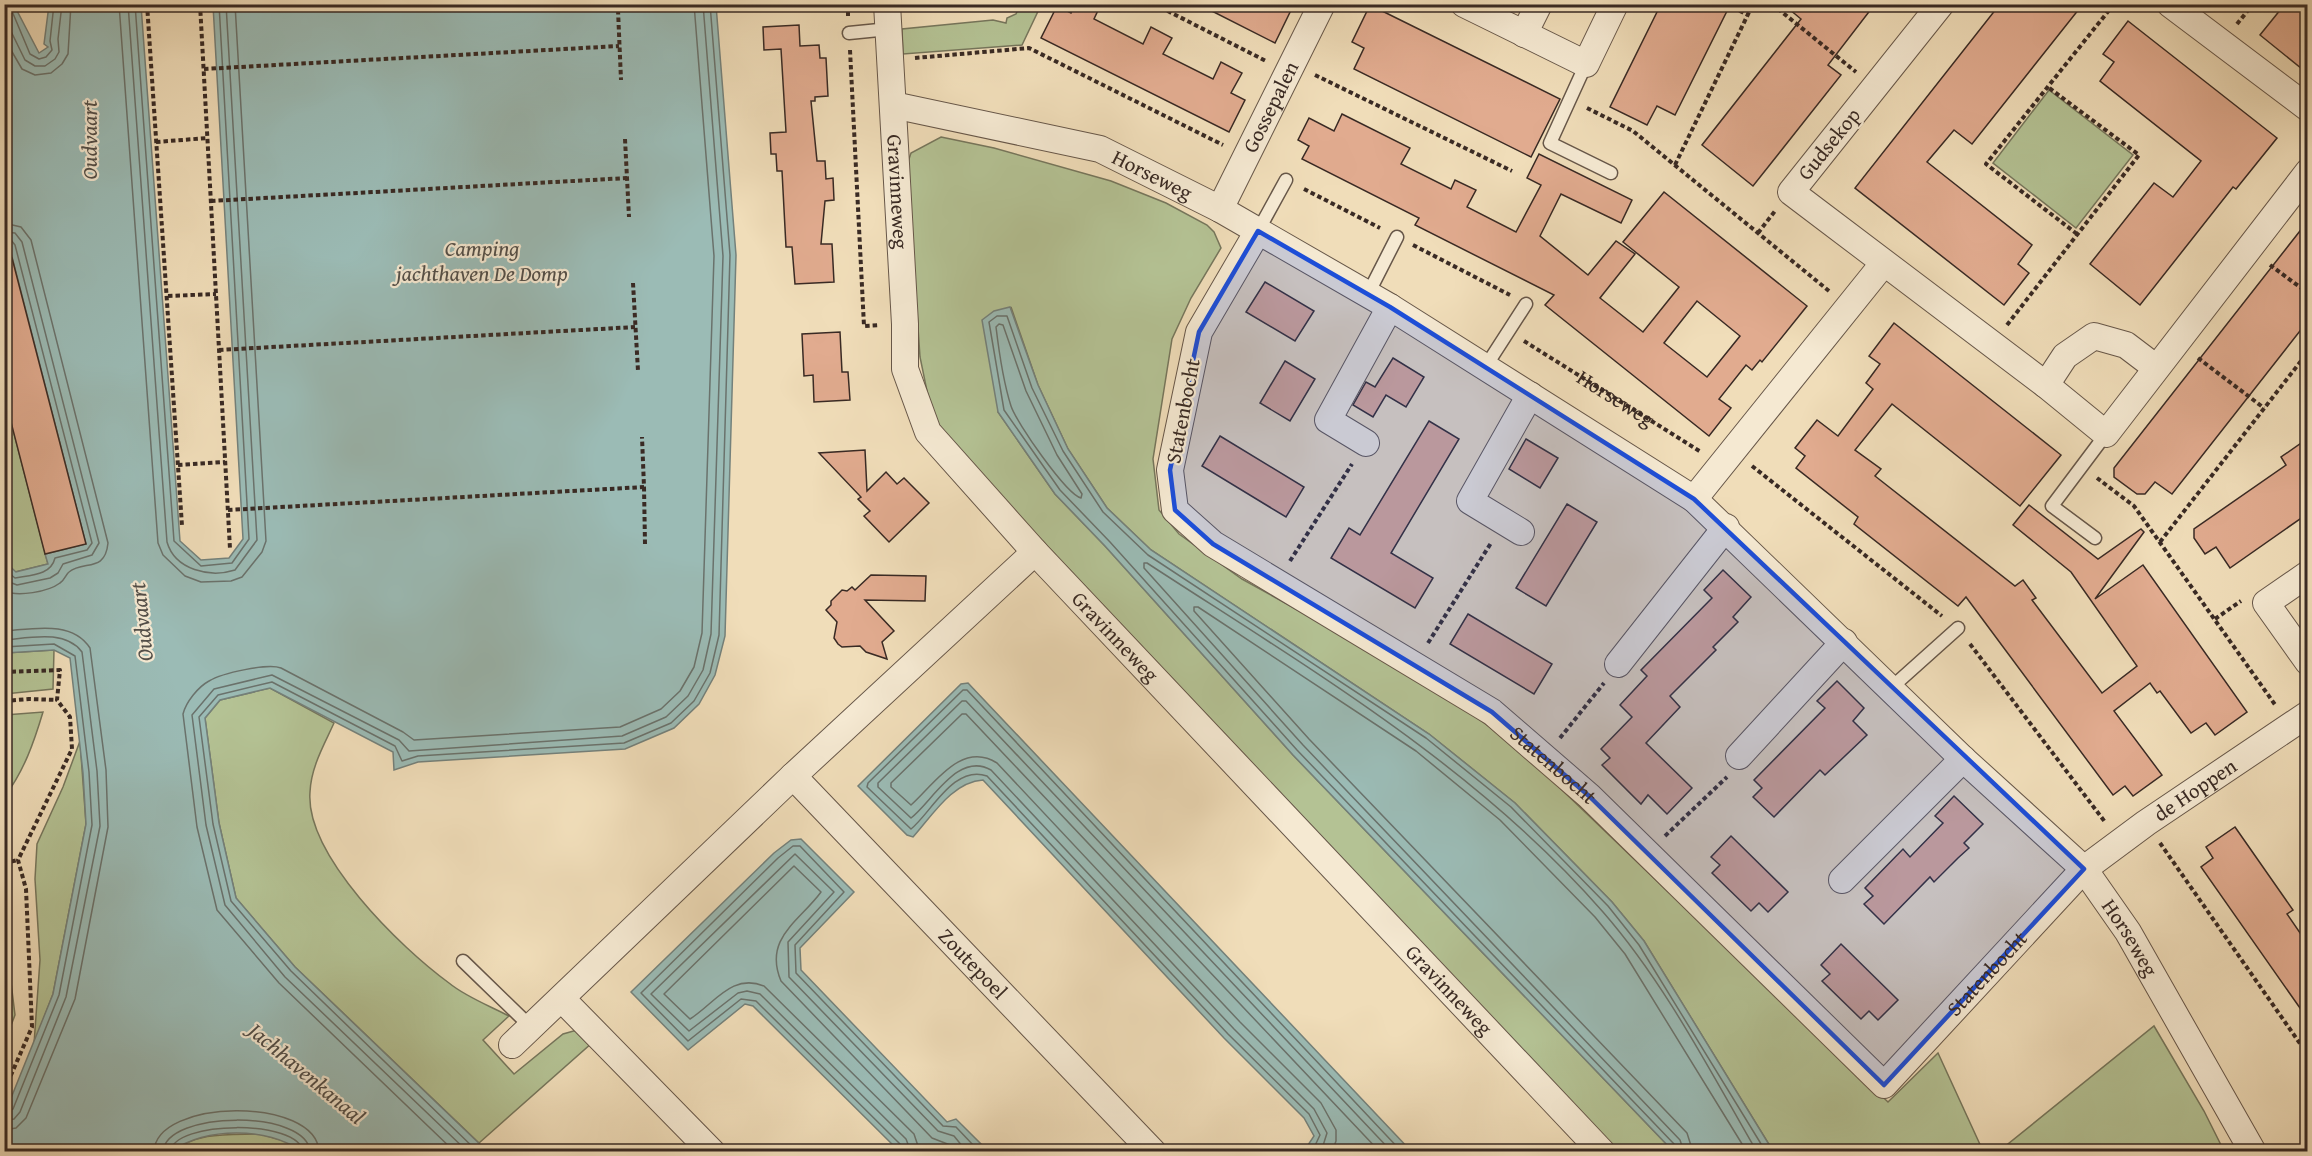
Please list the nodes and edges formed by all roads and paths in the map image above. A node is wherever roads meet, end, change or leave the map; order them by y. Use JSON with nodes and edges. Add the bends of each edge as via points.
{"nodes":[{"id":1,"x":147,"y":4,"type":"edge"},
{"id":2,"x":200,"y":4,"type":"edge"},
{"id":3,"x":848,"y":4,"type":"edge"},
{"id":4,"x":1154,"y":4,"type":"edge"},
{"id":5,"x":1322,"y":4,"type":"edge"},
{"id":6,"x":1464,"y":4,"type":"edge"},
{"id":7,"x":1539,"y":4,"type":"edge"},
{"id":8,"x":1615,"y":4,"type":"edge"},
{"id":9,"x":1726,"y":4,"type":"edge"},
{"id":10,"x":1753,"y":4,"type":"edge"},
{"id":11,"x":1773,"y":4,"type":"edge"},
{"id":12,"x":1941,"y":4,"type":"edge"},
{"id":13,"x":2114,"y":4,"type":"edge"},
{"id":14,"x":2170,"y":4,"type":"edge"},
{"id":15,"x":618,"y":10,"type":"dead end"},
{"id":16,"x":1748,"y":15,"type":"junction"},
{"id":17,"x":888,"y":17,"type":"edge"},
{"id":18,"x":849,"y":33,"type":"junction"},
{"id":19,"x":1524,"y":34,"type":"junction"},
{"id":20,"x":619,"y":46,"type":"junction"},
{"id":21,"x":890,"y":60,"type":"junction"},
{"id":22,"x":1587,"y":64,"type":"junction"},
{"id":23,"x":1290,"y":68,"type":"junction"},
{"id":24,"x":204,"y":69,"type":"junction"},
{"id":25,"x":621,"y":80,"type":"dead end"},
{"id":26,"x":1875,"y":87,"type":"junction"},
{"id":27,"x":2048,"y":87,"type":"junction"},
{"id":28,"x":1570,"y":99,"type":"junction"},
{"id":29,"x":892,"y":105,"type":"junction"},
{"id":30,"x":2307,"y":108,"type":"edge"},
{"id":31,"x":208,"y":138,"type":"junction"},
{"id":32,"x":625,"y":139,"type":"dead end"},
{"id":33,"x":156,"y":142,"type":"junction"},
{"id":34,"x":1246,"y":157,"type":"junction"},
{"id":35,"x":1675,"y":165,"type":"junction"},
{"id":36,"x":1512,"y":171,"type":"dead end"},
{"id":37,"x":2307,"y":172,"type":"edge"},
{"id":38,"x":1611,"y":173,"type":"dead end"},
{"id":39,"x":627,"y":178,"type":"junction"},
{"id":40,"x":1286,"y":180,"type":"joint"},
{"id":41,"x":211,"y":201,"type":"junction"},
{"id":42,"x":1220,"y":209,"type":"junction"},
{"id":43,"x":629,"y":217,"type":"dead end"},
{"id":44,"x":1258,"y":231,"type":"junction"},
{"id":45,"x":2077,"y":234,"type":"junction"},
{"id":46,"x":1397,"y":237,"type":"junction"},
{"id":47,"x":2248,"y":248,"type":"junction"},
{"id":48,"x":1884,"y":264,"type":"junction"},
{"id":49,"x":633,"y":283,"type":"dead end"},
{"id":50,"x":2307,"y":293,"type":"edge"},
{"id":51,"x":216,"y":294,"type":"junction"},
{"id":52,"x":1368,"y":294,"type":"junction"},
{"id":53,"x":168,"y":296,"type":"junction"},
{"id":54,"x":1526,"y":303,"type":"joint"},
{"id":55,"x":1848,"y":306,"type":"junction"},
{"id":56,"x":1390,"y":307,"type":"junction"},
{"id":57,"x":905,"y":324,"type":"junction"},
{"id":58,"x":636,"y":327,"type":"junction"},
{"id":59,"x":1509,"y":331,"type":"junction"},
{"id":60,"x":2176,"y":341,"type":"junction"},
{"id":61,"x":1992,"y":345,"type":"junction"},
{"id":62,"x":219,"y":350,"type":"junction"},
{"id":63,"x":2307,"y":352,"type":"edge"},
{"id":64,"x":1486,"y":366,"type":"junction"},
{"id":65,"x":2155,"y":367,"type":"junction"},
{"id":66,"x":638,"y":371,"type":"dead end"},
{"id":67,"x":2046,"y":385,"type":"junction"},
{"id":68,"x":1530,"y":395,"type":"junction"},
{"id":69,"x":2264,"y":408,"type":"junction"},
{"id":70,"x":2106,"y":434,"type":"junction"},
{"id":71,"x":642,"y":437,"type":"dead end"},
{"id":72,"x":1366,"y":443,"type":"joint"},
{"id":73,"x":225,"y":462,"type":"junction"},
{"id":74,"x":178,"y":465,"type":"junction"},
{"id":75,"x":1721,"y":466,"type":"junction"},
{"id":76,"x":2082,"y":466,"type":"junction"},
{"id":77,"x":644,"y":487,"type":"junction"},
{"id":78,"x":1694,"y":499,"type":"junction"},
{"id":79,"x":228,"y":510,"type":"junction"},
{"id":80,"x":182,"y":526,"type":"dead end"},
{"id":81,"x":1513,"y":527,"type":"joint"},
{"id":82,"x":1726,"y":527,"type":"junction"},
{"id":83,"x":2095,"y":538,"type":"dead end"},
{"id":84,"x":2160,"y":542,"type":"junction"},
{"id":85,"x":645,"y":544,"type":"dead end"},
{"id":86,"x":230,"y":549,"type":"dead end"},
{"id":87,"x":1035,"y":552,"type":"junction"},
{"id":88,"x":2307,"y":573,"type":"edge"},
{"id":89,"x":1276,"y":582,"type":"junction"},
{"id":90,"x":1958,"y":628,"type":"dead end"},
{"id":91,"x":1844,"y":642,"type":"junction"},
{"id":92,"x":2307,"y":662,"type":"edge"},
{"id":93,"x":1618,"y":664,"type":"joint"},
{"id":94,"x":1414,"y":665,"type":"junction"},
{"id":95,"x":4,"y":672,"type":"edge"},
{"id":96,"x":1891,"y":688,"type":"junction"},
{"id":97,"x":57,"y":700,"type":"junction"},
{"id":98,"x":4,"y":701,"type":"edge"},
{"id":99,"x":2299,"y":720,"type":"edge"},
{"id":100,"x":1740,"y":756,"type":"joint"},
{"id":101,"x":1545,"y":758,"type":"junction"},
{"id":102,"x":1963,"y":759,"type":"junction"},
{"id":103,"x":793,"y":776,"type":"junction"},
{"id":104,"x":2146,"y":823,"type":"junction"},
{"id":105,"x":1647,"y":853,"type":"junction"},
{"id":106,"x":18,"y":860,"type":"junction"},
{"id":107,"x":4,"y":863,"type":"edge"},
{"id":108,"x":2085,"y":869,"type":"junction"},
{"id":109,"x":1842,"y":880,"type":"dead end"},
{"id":110,"x":463,"y":961,"type":"dead end"},
{"id":111,"x":562,"y":999,"type":"junction"},
{"id":112,"x":531,"y":1027,"type":"junction"},
{"id":113,"x":512,"y":1045,"type":"dead end"},
{"id":114,"x":2307,"y":1055,"type":"edge"},
{"id":115,"x":4,"y":1091,"type":"edge"},
{"id":116,"x":712,"y":1152,"type":"edge"},
{"id":117,"x":1153,"y":1152,"type":"edge"},
{"id":118,"x":1602,"y":1152,"type":"edge"},
{"id":119,"x":2253,"y":1152,"type":"edge"}],
"edges":[{"from":1,"to":33,"type":"path"},
{"from":2,"to":24,"type":"path"},
{"from":3,"to":18,"type":"path"},
{"from":4,"to":23,"type":"path"},
{"from":5,"to":23,"type":"street","name":"Gossepalen"},
{"from":6,"to":19,"type":"street"},
{"from":7,"to":19,"type":"street"},
{"from":8,"to":22,"type":"street"},
{"from":9,"to":16,"type":"path"},
{"from":10,"to":16,"type":"path"},
{"from":11,"to":26,"type":"path"},
{"from":12,"to":26,"type":"street","name":"Gudsekop"},
{"from":13,"to":27,"type":"path"},
{"from":14,"to":30,"type":"street"},
{"from":15,"to":20,"type":"path"},
{"from":16,"to":35,"type":"path"},
{"from":17,"to":18,"type":"lane"},
{"from":17,"to":21,"type":"street","name":"Gravinneweg"},
{"from":18,"to":57,"type":"path","via":[[864,326]]},
{"from":19,"to":22,"type":"street"},
{"from":20,"to":24,"type":"path"},
{"from":20,"to":25,"type":"path"},
{"from":21,"to":29,"type":"street","name":"Gravinneweg"},
{"from":21,"to":34,"type":"path","via":[[1029,48]]},
{"from":22,"to":28,"type":"lane"},
{"from":23,"to":34,"type":"street","name":"Gossepalen"},
{"from":23,"to":36,"type":"path"},
{"from":24,"to":31,"type":"path"},
{"from":26,"to":48,"type":"street","name":"Gudsekop","via":[[1791,192]]},
{"from":27,"to":45,"type":"path","via":[[1986,164]]},
{"from":27,"to":45,"type":"path","via":[[2139,155]]},
{"from":28,"to":35,"type":"path","via":[[1633,131]]},
{"from":28,"to":38,"type":"lane","via":[[1550,143]]},
{"from":29,"to":42,"type":"street","name":"Horseweg","via":[[1100,149]]},
{"from":29,"to":57,"type":"street","name":"Gravinneweg"},
{"from":31,"to":33,"type":"path"},
{"from":31,"to":41,"type":"path"},
{"from":32,"to":39,"type":"path"},
{"from":33,"to":53,"type":"path"},
{"from":34,"to":42,"type":"street","name":"Gossepalen"},
{"from":35,"to":55,"type":"path"},
{"from":37,"to":47,"type":"street"},
{"from":39,"to":41,"type":"path"},
{"from":39,"to":43,"type":"path"},
{"from":40,"to":44,"type":"lane"},
{"from":40,"to":46,"type":"path"},
{"from":41,"to":51,"type":"path"},
{"from":42,"to":44,"type":"street","name":"Horseweg"},
{"from":44,"to":52,"type":"street","name":"Horseweg"},
{"from":44,"to":89,"type":"street","name":"Statenbocht","via":[[1199,332],[1170,470],[1175,510],[1213,544]]},
{"from":45,"to":61,"type":"path"},
{"from":46,"to":52,"type":"lane"},
{"from":46,"to":54,"type":"path"},
{"from":47,"to":50,"type":"path"},
{"from":47,"to":60,"type":"street"},
{"from":48,"to":55,"type":"street"},
{"from":48,"to":61,"type":"street","name":"Gudsekop"},
{"from":49,"to":58,"type":"path"},
{"from":51,"to":53,"type":"path"},
{"from":51,"to":62,"type":"path"},
{"from":52,"to":56,"type":"street","name":"Horseweg"},
{"from":53,"to":74,"type":"path"},
{"from":54,"to":59,"type":"lane"},
{"from":55,"to":75,"type":"street"},
{"from":56,"to":64,"type":"street","name":"Horseweg"},
{"from":56,"to":72,"type":"street","via":[[1328,420]]},
{"from":57,"to":87,"type":"street","name":"Gravinneweg","via":[[905,369],[928,432]]},
{"from":58,"to":62,"type":"path"},
{"from":58,"to":66,"type":"path"},
{"from":59,"to":64,"type":"lane"},
{"from":59,"to":75,"type":"path","name":"Horseweg"},
{"from":60,"to":65,"type":"street"},
{"from":60,"to":69,"type":"path"},
{"from":61,"to":67,"type":"street","name":"Gudsekop"},
{"from":62,"to":73,"type":"path"},
{"from":63,"to":69,"type":"path"},
{"from":64,"to":68,"type":"street","name":"Horseweg"},
{"from":65,"to":67,"type":"street","via":[[2126,345],[2094,336],[2065,356]]},
{"from":65,"to":70,"type":"street"},
{"from":67,"to":70,"type":"street","name":"Gudsekop"},
{"from":68,"to":78,"type":"street","name":"Horseweg"},
{"from":68,"to":81,"type":"street","via":[[1470,501]]},
{"from":69,"to":84,"type":"path"},
{"from":70,"to":76,"type":"lane"},
{"from":71,"to":77,"type":"path"},
{"from":72,"to":89,"type":"path"},
{"from":73,"to":74,"type":"path"},
{"from":73,"to":79,"type":"path"},
{"from":74,"to":80,"type":"path"},
{"from":75,"to":78,"type":"street"},
{"from":76,"to":83,"type":"lane","via":[[2052,506]]},
{"from":76,"to":84,"type":"path","via":[[2134,506]]},
{"from":77,"to":79,"type":"path"},
{"from":77,"to":85,"type":"path"},
{"from":78,"to":82,"type":"street","name":"Horseweg"},
{"from":79,"to":86,"type":"path"},
{"from":81,"to":94,"type":"path"},
{"from":82,"to":91,"type":"street","name":"Horseweg"},
{"from":82,"to":93,"type":"street"},
{"from":84,"to":99,"type":"path"},
{"from":87,"to":103,"type":"street"},
{"from":87,"to":118,"type":"street","name":"Gravinneweg"},
{"from":88,"to":92,"type":"street","via":[[2266,603]]},
{"from":89,"to":94,"type":"street","name":"Statenbocht"},
{"from":90,"to":96,"type":"lane"},
{"from":91,"to":96,"type":"street","name":"Horseweg"},
{"from":91,"to":100,"type":"street"},
{"from":93,"to":101,"type":"path"},
{"from":94,"to":101,"type":"street","name":"Statenbocht","via":[[1492,712]]},
{"from":95,"to":97,"type":"path","via":[[60,670]]},
{"from":96,"to":102,"type":"street","name":"Horseweg"},
{"from":97,"to":98,"type":"path"},
{"from":97,"to":106,"type":"path","via":[[70,717],[72,749]]},
{"from":99,"to":104,"type":"street","name":"de Hoppen"},
{"from":100,"to":105,"type":"path","via":[[1728,776]]},
{"from":101,"to":105,"type":"street","name":"Statenbocht"},
{"from":102,"to":108,"type":"street","name":"Horseweg"},
{"from":102,"to":109,"type":"street"},
{"from":103,"to":111,"type":"street"},
{"from":103,"to":117,"type":"street","name":"Zoutepoel"},
{"from":104,"to":108,"type":"street","name":"de Hoppen"},
{"from":104,"to":114,"type":"path"},
{"from":105,"to":108,"type":"street","name":"Statenbocht","via":[[1884,1085]]},
{"from":106,"to":107,"type":"path"},
{"from":106,"to":115,"type":"path","via":[[26,889],[32,1027]]},
{"from":108,"to":119,"type":"street","name":"Horseweg","via":[[2128,932]]},
{"from":110,"to":112,"type":"lane"},
{"from":111,"to":112,"type":"street"},
{"from":111,"to":116,"type":"street"},
{"from":112,"to":113,"type":"street"}]}
